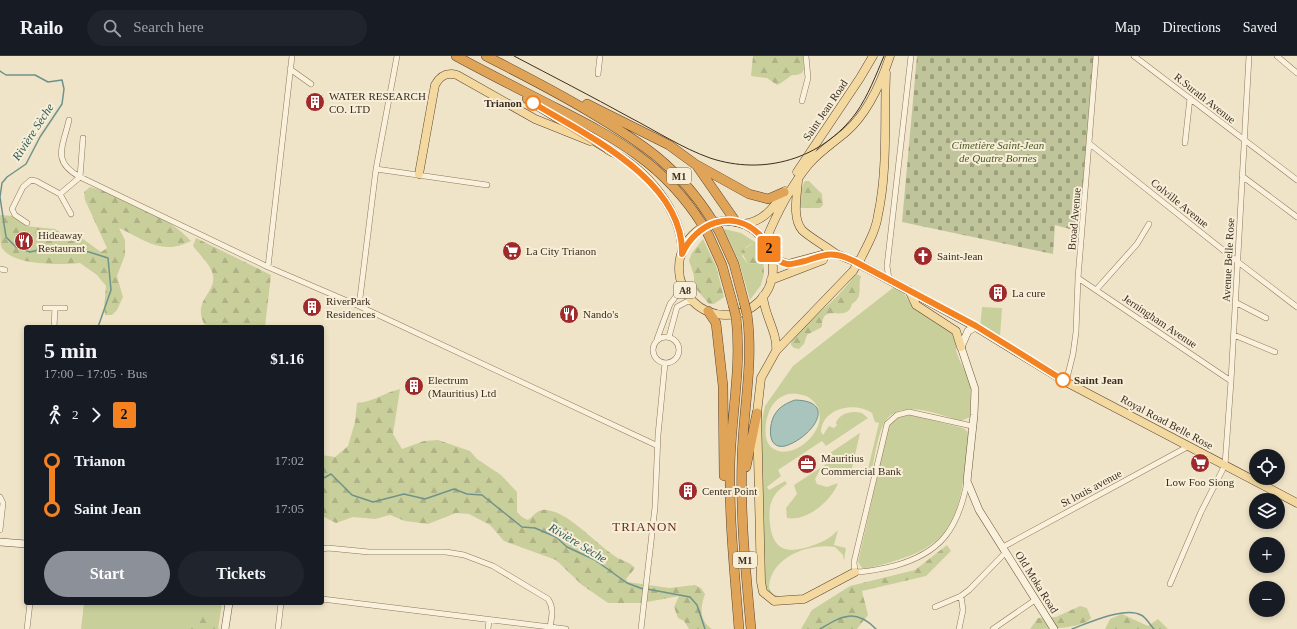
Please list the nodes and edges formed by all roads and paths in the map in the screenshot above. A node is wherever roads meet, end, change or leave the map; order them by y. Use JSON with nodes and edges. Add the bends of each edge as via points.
{"nodes":[{"id":1,"x":292,"y":56,"type":"edge"},
{"id":2,"x":397,"y":56,"type":"edge"},
{"id":3,"x":456,"y":56,"type":"edge"},
{"id":4,"x":486,"y":56,"type":"edge"},
{"id":5,"x":600,"y":56,"type":"edge"},
{"id":6,"x":806,"y":56,"type":"edge"},
{"id":7,"x":873,"y":56,"type":"edge"},
{"id":8,"x":890,"y":56,"type":"edge"},
{"id":9,"x":911,"y":56,"type":"edge"},
{"id":10,"x":1096,"y":56,"type":"edge"},
{"id":11,"x":1134,"y":56,"type":"edge"},
{"id":12,"x":1249,"y":56,"type":"edge"},
{"id":13,"x":1277,"y":56,"type":"edge"},
{"id":14,"x":886,"y":66,"type":"junction"},
{"id":15,"x":479,"y":68,"type":"junction"},
{"id":16,"x":290,"y":69,"type":"junction"},
{"id":17,"x":1297,"y":73,"type":"edge"},
{"id":18,"x":598,"y":74,"type":"dead end"},
{"id":19,"x":311,"y":84,"type":"dead end"},
{"id":20,"x":547,"y":87,"type":"junction"},
{"id":21,"x":1190,"y":98,"type":"junction"},
{"id":22,"x":802,"y":101,"type":"dead end"},
{"id":23,"x":69,"y":120,"type":"dead end"},
{"id":24,"x":83,"y":138,"type":"dead end"},
{"id":25,"x":1244,"y":141,"type":"junction"},
{"id":26,"x":1185,"y":143,"type":"dead end"},
{"id":27,"x":1090,"y":144,"type":"junction"},
{"id":28,"x":613,"y":152,"type":"junction"},
{"id":29,"x":695,"y":164,"type":"junction"},
{"id":30,"x":376,"y":168,"type":"junction"},
{"id":31,"x":419,"y":174,"type":"junction"},
{"id":32,"x":796,"y":176,"type":"junction"},
{"id":33,"x":1242,"y":176,"type":"junction"},
{"id":34,"x":80,"y":177,"type":"junction"},
{"id":35,"x":1297,"y":180,"type":"edge"},
{"id":36,"x":487,"y":185,"type":"dead end"},
{"id":37,"x":784,"y":192,"type":"junction"},
{"id":38,"x":60,"y":194,"type":"junction"},
{"id":39,"x":71,"y":214,"type":"dead end"},
{"id":40,"x":1297,"y":217,"type":"edge"},
{"id":41,"x":27,"y":223,"type":"dead end"},
{"id":42,"x":740,"y":223,"type":"junction"},
{"id":43,"x":1149,"y":224,"type":"dead end"},
{"id":44,"x":765,"y":242,"type":"junction"},
{"id":45,"x":770,"y":250,"type":"junction"},
{"id":46,"x":682,"y":254,"type":"junction"},
{"id":47,"x":837,"y":254,"type":"junction"},
{"id":48,"x":1238,"y":262,"type":"junction"},
{"id":49,"x":268,"y":267,"type":"junction"},
{"id":50,"x":680,"y":278,"type":"junction"},
{"id":51,"x":1078,"y":278,"type":"junction"},
{"id":52,"x":771,"y":280,"type":"junction"},
{"id":53,"x":890,"y":281,"type":"junction"},
{"id":54,"x":909,"y":290,"type":"junction"},
{"id":55,"x":1096,"y":290,"type":"junction"},
{"id":56,"x":763,"y":296,"type":"junction"},
{"id":57,"x":1236,"y":302,"type":"junction"},
{"id":58,"x":695,"y":303,"type":"junction"},
{"id":59,"x":359,"y":306,"type":"junction"},
{"id":60,"x":1297,"y":307,"type":"edge"},
{"id":61,"x":45,"y":308,"type":"dead end"},
{"id":62,"x":55,"y":308,"type":"junction"},
{"id":63,"x":65,"y":308,"type":"dead end"},
{"id":64,"x":708,"y":311,"type":"junction"},
{"id":65,"x":1266,"y":318,"type":"dead end"},
{"id":66,"x":54,"y":325,"type":"edge"},
{"id":67,"x":976,"y":326,"type":"junction"},
{"id":68,"x":1234,"y":335,"type":"junction"},
{"id":69,"x":669,"y":337,"type":"junction"},
{"id":70,"x":657,"y":340,"type":"junction"},
{"id":71,"x":961,"y":347,"type":"junction"},
{"id":72,"x":776,"y":351,"type":"junction"},
{"id":73,"x":1275,"y":352,"type":"dead end"},
{"id":74,"x":665,"y":363,"type":"junction"},
{"id":75,"x":1231,"y":381,"type":"junction"},
{"id":76,"x":1066,"y":382,"type":"junction"},
{"id":77,"x":757,"y":413,"type":"junction"},
{"id":78,"x":972,"y":426,"type":"junction"},
{"id":79,"x":658,"y":446,"type":"junction"},
{"id":80,"x":1189,"y":446,"type":"junction"},
{"id":81,"x":1225,"y":465,"type":"junction"},
{"id":82,"x":967,"y":481,"type":"junction"},
{"id":83,"x":742,"y":490,"type":"junction"},
{"id":84,"x":0,"y":498,"type":"edge"},
{"id":85,"x":1297,"y":503,"type":"edge"},
{"id":86,"x":0,"y":530,"type":"edge"},
{"id":87,"x":733,"y":537,"type":"junction"},
{"id":88,"x":0,"y":542,"type":"edge"},
{"id":89,"x":24,"y":544,"type":"edge"},
{"id":90,"x":324,"y":549,"type":"edge"},
{"id":91,"x":1004,"y":550,"type":"junction"},
{"id":92,"x":855,"y":572,"type":"junction"},
{"id":93,"x":1170,"y":584,"type":"dead end"},
{"id":94,"x":960,"y":596,"type":"junction"},
{"id":95,"x":324,"y":599,"type":"edge"},
{"id":96,"x":1035,"y":600,"type":"junction"},
{"id":97,"x":30,"y":605,"type":"edge"},
{"id":98,"x":229,"y":605,"type":"edge"},
{"id":99,"x":281,"y":605,"type":"edge"},
{"id":100,"x":935,"y":607,"type":"dead end"},
{"id":101,"x":489,"y":620,"type":"junction"},
{"id":102,"x":550,"y":627,"type":"junction"},
{"id":103,"x":27,"y":629,"type":"edge"},
{"id":104,"x":225,"y":629,"type":"edge"},
{"id":105,"x":278,"y":629,"type":"edge"},
{"id":106,"x":488,"y":629,"type":"edge"},
{"id":107,"x":566,"y":629,"type":"edge"},
{"id":108,"x":642,"y":629,"type":"edge"},
{"id":109,"x":739,"y":629,"type":"edge"},
{"id":110,"x":751,"y":629,"type":"edge"},
{"id":111,"x":960,"y":629,"type":"edge"},
{"id":112,"x":993,"y":629,"type":"edge"},
{"id":113,"x":1054,"y":629,"type":"edge"}],
"edges":[{"from":1,"to":16,"type":"street"},
{"from":2,"to":30,"type":"street"},
{"from":3,"to":15,"type":"highway","number":"M1"},
{"from":4,"to":20,"type":"highway","number":"M1"},
{"from":5,"to":18,"type":"street"},
{"from":6,"to":22,"type":"street","via":[[808,78]]},
{"from":7,"to":32,"type":"main road","name":"Saint Jean Road","number":"A8"},
{"from":8,"to":14,"type":"main road"},
{"from":9,"to":53,"type":"street","via":[[887,266]]},
{"from":10,"to":27,"type":"street","name":"Broad Avenue"},
{"from":11,"to":21,"type":"street","name":"R.Surath Avenue"},
{"from":12,"to":25,"type":"street","name":"Avenue Belle Rose"},
{"from":13,"to":17,"type":"street"},
{"from":14,"to":32,"type":"main road","number":"A8","via":[[874,94],[855,123]]},
{"from":14,"to":72,"type":"main road","bridge":true,"via":[[883,185],[871,239],[853,271]]},
{"from":15,"to":28,"type":"highway","via":[[484,75]]},
{"from":15,"to":87,"type":"highway","number":"M1","bridge":true,"via":[[603,132],[630,149],[670,182],[708,234],[722,265],[736,317],[738,359],[730,465]]},
{"from":16,"to":19,"type":"street"},
{"from":16,"to":49,"type":"street"},
{"from":20,"to":29,"type":"highway","via":[[574,97],[669,145]]},
{"from":20,"to":83,"type":"highway","number":"M1","bridge":true,"via":[[653,152],[690,188],[719,231],[734,264],[747,314],[749,367],[743,437]]},
{"from":21,"to":25,"type":"street","name":"R.Surath Avenue"},
{"from":21,"to":26,"type":"street"},
{"from":23,"to":34,"type":"street","via":[[61,159],[65,167]]},
{"from":24,"to":34,"type":"street"},
{"from":25,"to":33,"type":"street","name":"Avenue Belle Rose"},
{"from":25,"to":35,"type":"street","name":"R.Surath Avenue"},
{"from":27,"to":48,"type":"street","name":"Colville Avenue"},
{"from":27,"to":51,"type":"street","name":"Broad Avenue"},
{"from":28,"to":31,"type":"main road","via":[[535,120],[451,73],[444,74],[435,85]]},
{"from":28,"to":46,"type":"main road","via":[[636,168],[665,201],[680,231]]},
{"from":29,"to":37,"type":"highway","via":[[756,196],[768,199]]},
{"from":29,"to":42,"type":"highway"},
{"from":30,"to":31,"type":"street"},
{"from":30,"to":59,"type":"street"},
{"from":31,"to":36,"type":"street"},
{"from":32,"to":37,"type":"main road","number":"A8"},
{"from":32,"to":44,"type":"main road","number":"A8"},
{"from":32,"to":47,"type":"main road","name":"Royal Road Belle Rose","via":[[796,204],[802,230]]},
{"from":33,"to":40,"type":"street"},
{"from":33,"to":48,"type":"street","name":"Avenue Belle Rose"},
{"from":34,"to":38,"type":"street"},
{"from":34,"to":49,"type":"street"},
{"from":37,"to":42,"type":"main road","number":"A8","via":[[762,218],[752,223]]},
{"from":38,"to":39,"type":"street"},
{"from":38,"to":41,"type":"street","via":[[36,181],[27,182],[12,209]]},
{"from":42,"to":44,"type":"main road","number":"A8"},
{"from":42,"to":46,"type":"main road","number":"A8","via":[[713,223],[703,228],[694,234]]},
{"from":43,"to":55,"type":"street","via":[[1137,244]]},
{"from":44,"to":45,"type":"main road","number":"A8"},
{"from":45,"to":47,"type":"main road","via":[[776,260],[788,264],[829,253]]},
{"from":45,"to":52,"type":"main road","number":"A8","via":[[773,268]]},
{"from":46,"to":50,"type":"main road","number":"A8"},
{"from":47,"to":52,"type":"main road"},
{"from":47,"to":53,"type":"main road","name":"Royal Road Belle Rose"},
{"from":48,"to":57,"type":"street","name":"Avenue Belle Rose"},
{"from":48,"to":60,"type":"street","name":"Colville Avenue"},
{"from":49,"to":59,"type":"street"},
{"from":50,"to":58,"type":"main road","number":"A8","via":[[686,292]]},
{"from":50,"to":70,"type":"street","via":[[680,291],[668,308]]},
{"from":51,"to":55,"type":"street","name":"Jerningham Avenue"},
{"from":51,"to":76,"type":"street","name":"Broad Avenue","via":[[1073,354]]},
{"from":52,"to":56,"type":"main road","number":"A8"},
{"from":53,"to":54,"type":"main road","name":"Royal Road Belle Rose"},
{"from":54,"to":67,"type":"main road","name":"Royal Road Belle Rose"},
{"from":54,"to":71,"type":"main road","via":[[916,305],[956,331]]},
{"from":55,"to":75,"type":"street","name":"Jerningham Avenue"},
{"from":56,"to":64,"type":"main road","number":"A8","via":[[739,313],[723,314]]},
{"from":56,"to":72,"type":"main road","via":[[776,342]]},
{"from":57,"to":65,"type":"street"},
{"from":57,"to":68,"type":"street","name":"Avenue Belle Rose"},
{"from":58,"to":64,"type":"main road","number":"A8"},
{"from":58,"to":69,"type":"street","via":[[688,301],[677,307]]},
{"from":59,"to":79,"type":"street"},
{"from":61,"to":62,"type":"street"},
{"from":62,"to":63,"type":"street"},
{"from":62,"to":66,"type":"street"},
{"from":64,"to":87,"type":"highway","via":[[716,324],[723,386],[725,492]]},
{"from":67,"to":71,"type":"street","via":[[968,331]]},
{"from":67,"to":76,"type":"main road","name":"Royal Road Belle Rose"},
{"from":68,"to":73,"type":"street"},
{"from":68,"to":75,"type":"street","name":"Avenue Belle Rose"},
{"from":69,"to":70,"type":"street"},
{"from":69,"to":74,"type":"street","via":[[676,340],[679,352],[672,361]]},
{"from":70,"to":74,"type":"street","via":[[653,349],[654,355]]},
{"from":71,"to":78,"type":"street","via":[[975,389]]},
{"from":72,"to":77,"type":"main road","via":[[761,378]]},
{"from":74,"to":79,"type":"street"},
{"from":75,"to":81,"type":"street","name":"Avenue Belle Rose"},
{"from":76,"to":80,"type":"main road","name":"Royal Road Belle Rose"},
{"from":77,"to":83,"type":"highway"},
{"from":77,"to":92,"type":"main road","via":[[763,592],[774,601],[804,599]]},
{"from":78,"to":82,"type":"street"},
{"from":78,"to":92,"type":"street","via":[[909,412],[897,414],[887,424],[854,562]]},
{"from":79,"to":108,"type":"street","via":[[655,507]]},
{"from":80,"to":81,"type":"main road","name":"Royal Road Belle Rose"},
{"from":80,"to":91,"type":"street","name":"St louis avenue"},
{"from":81,"to":85,"type":"main road","name":"Royal Road Belle Rose"},
{"from":81,"to":93,"type":"street","via":[[1201,512]]},
{"from":82,"to":91,"type":"street","name":"Old Moka Road","via":[[979,510]]},
{"from":82,"to":92,"type":"street","via":[[957,518],[935,547],[902,563],[870,572]]},
{"from":83,"to":110,"type":"highway","number":"M1"},
{"from":84,"to":86,"type":"street","via":[[3,503]]},
{"from":87,"to":109,"type":"highway","number":"M1"},
{"from":88,"to":89,"type":"street"},
{"from":90,"to":102,"type":"street","via":[[369,552],[446,552],[478,560],[511,575],[548,599],[552,614]]},
{"from":91,"to":94,"type":"street","name":"St louis avenue","via":[[981,580]]},
{"from":91,"to":96,"type":"street","name":"Old Moka Road"},
{"from":94,"to":100,"type":"street","name":"St louis avenue"},
{"from":94,"to":111,"type":"street","via":[[963,610]]},
{"from":95,"to":101,"type":"street"},
{"from":96,"to":112,"type":"street"},
{"from":96,"to":113,"type":"street","name":"Old Moka Road"},
{"from":97,"to":103,"type":"street"},
{"from":98,"to":104,"type":"street"},
{"from":99,"to":105,"type":"street"},
{"from":101,"to":102,"type":"street"},
{"from":101,"to":106,"type":"street"},
{"from":102,"to":107,"type":"street"}]}
